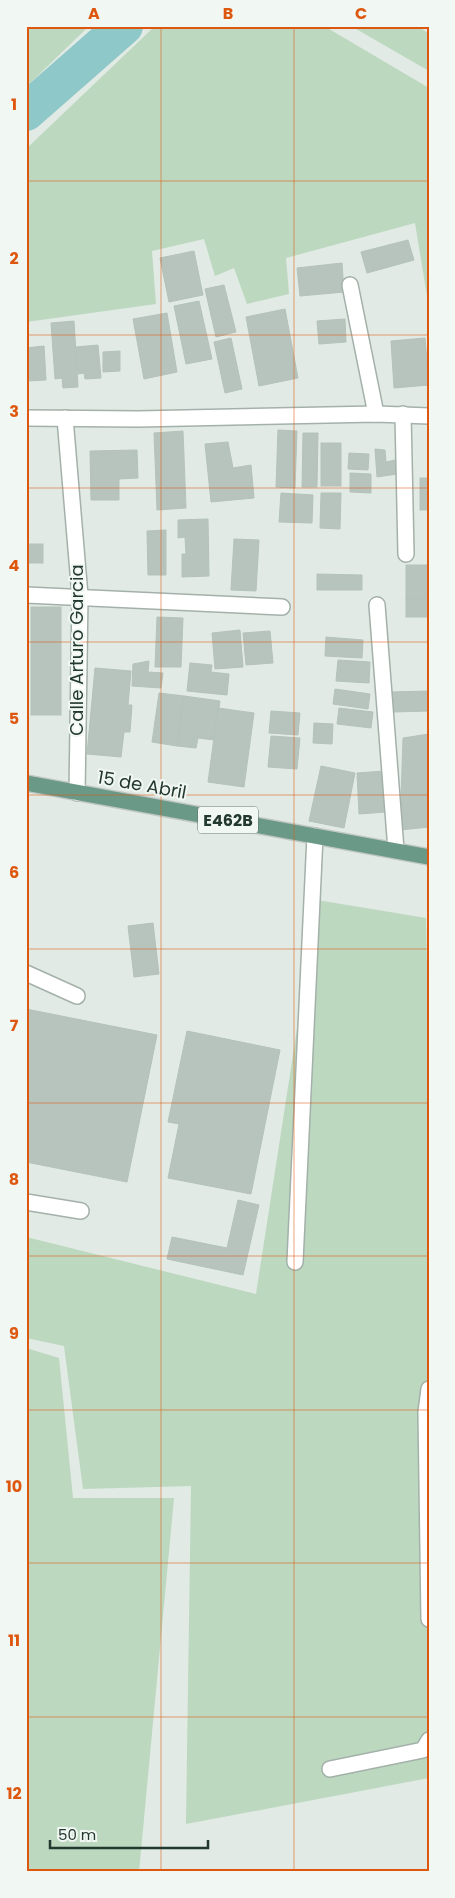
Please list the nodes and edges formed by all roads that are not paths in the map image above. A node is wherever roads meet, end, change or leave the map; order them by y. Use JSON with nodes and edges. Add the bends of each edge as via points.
{"nodes":[{"id":1,"x":350,"y":285,"type":"dead end"},
{"id":2,"x":376,"y":414,"type":"junction"},
{"id":3,"x":403,"y":414,"type":"junction"},
{"id":4,"x":429,"y":416,"type":"edge"},
{"id":5,"x":26,"y":418,"type":"edge"},
{"id":6,"x":65,"y":418,"type":"junction"},
{"id":7,"x":406,"y":554,"type":"dead end"},
{"id":8,"x":26,"y":595,"type":"edge"},
{"id":9,"x":80,"y":596,"type":"junction"},
{"id":10,"x":376,"y":605,"type":"dead end"},
{"id":11,"x":282,"y":607,"type":"dead end"},
{"id":12,"x":26,"y":783,"type":"edge"},
{"id":13,"x":77,"y":793,"type":"junction"},
{"id":14,"x":315,"y":836,"type":"junction"},
{"id":15,"x":396,"y":850,"type":"junction"},
{"id":16,"x":429,"y":857,"type":"edge"},
{"id":17,"x":26,"y":973,"type":"edge"},
{"id":18,"x":77,"y":996,"type":"dead end"},
{"id":19,"x":26,"y":1202,"type":"edge"},
{"id":20,"x":81,"y":1211,"type":"dead end"},
{"id":21,"x":295,"y":1262,"type":"dead end"},
{"id":22,"x":429,"y":1389,"type":"edge"},
{"id":23,"x":429,"y":1619,"type":"edge"},
{"id":24,"x":429,"y":1740,"type":"edge"},
{"id":25,"x":330,"y":1769,"type":"dead end"}],
"edges":[{"from":1,"to":2,"type":"street"},
{"from":2,"to":3,"type":"street"},
{"from":2,"to":6,"type":"street"},
{"from":3,"to":4,"type":"street"},
{"from":3,"to":7,"type":"street"},
{"from":5,"to":6,"type":"street"},
{"from":6,"to":9,"type":"street","name":"Calle Arturo Garcia"},
{"from":8,"to":9,"type":"street"},
{"from":9,"to":11,"type":"street"},
{"from":9,"to":13,"type":"street","name":"Calle Arturo Garcia"},
{"from":10,"to":15,"type":"street"},
{"from":12,"to":13,"type":"main road","name":"15 de Abril","number":"E462B"},
{"from":13,"to":14,"type":"main road","name":"15 de Abril","number":"E462B"},
{"from":14,"to":15,"type":"main road","name":"15 de Abril","number":"E462B"},
{"from":14,"to":21,"type":"street"},
{"from":15,"to":16,"type":"main road","name":"15 de Abril","number":"E462B"},
{"from":17,"to":18,"type":"street"},
{"from":19,"to":20,"type":"street"},
{"from":22,"to":23,"type":"street","via":[[426,1412]]},
{"from":24,"to":25,"type":"street","via":[[423,1750]]}]}
